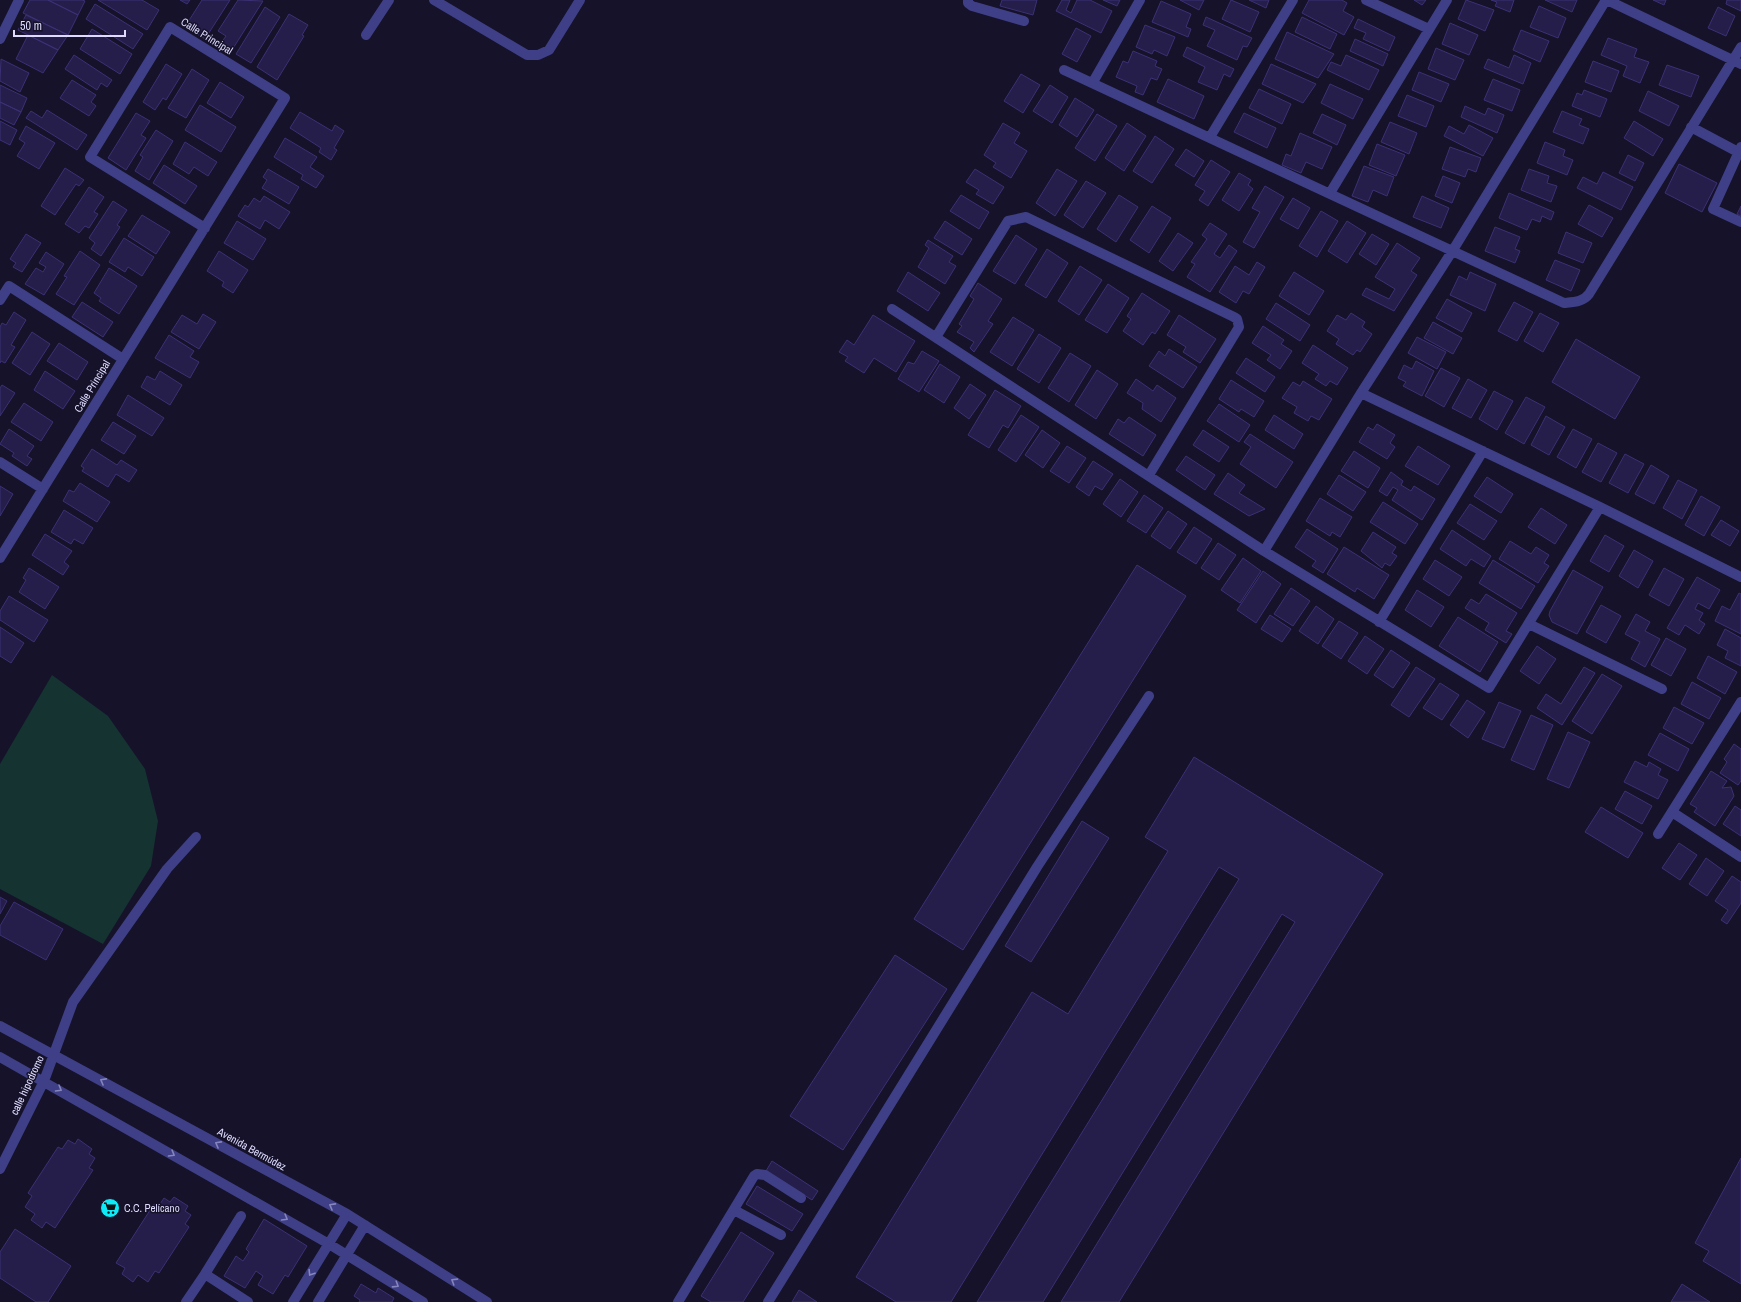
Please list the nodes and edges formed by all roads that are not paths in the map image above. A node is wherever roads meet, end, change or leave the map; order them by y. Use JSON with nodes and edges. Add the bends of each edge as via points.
{"nodes":[{"id":1,"x":19,"y":0,"type":"edge"},
{"id":2,"x":389,"y":0,"type":"edge"},
{"id":3,"x":434,"y":0,"type":"edge"},
{"id":4,"x":580,"y":0,"type":"edge"},
{"id":5,"x":968,"y":0,"type":"edge"},
{"id":6,"x":1140,"y":0,"type":"edge"},
{"id":7,"x":1293,"y":0,"type":"edge"},
{"id":8,"x":1366,"y":0,"type":"edge"},
{"id":9,"x":1447,"y":0,"type":"edge"},
{"id":10,"x":1606,"y":0,"type":"edge"},
{"id":11,"x":1024,"y":21,"type":"dead end"},
{"id":12,"x":1429,"y":29,"type":"junction"},
{"id":13,"x":366,"y":35,"type":"dead end"},
{"id":14,"x":0,"y":39,"type":"edge"},
{"id":15,"x":1741,"y":47,"type":"edge"},
{"id":16,"x":1737,"y":62,"type":"edge"},
{"id":17,"x":1064,"y":70,"type":"dead end"},
{"id":18,"x":1093,"y":82,"type":"junction"},
{"id":19,"x":1691,"y":127,"type":"junction"},
{"id":20,"x":1210,"y":137,"type":"junction"},
{"id":21,"x":1740,"y":150,"type":"edge"},
{"id":22,"x":1330,"y":193,"type":"junction"},
{"id":23,"x":1741,"y":222,"type":"edge"},
{"id":24,"x":205,"y":228,"type":"junction"},
{"id":25,"x":1454,"y":250,"type":"junction"},
{"id":26,"x":0,"y":300,"type":"edge"},
{"id":27,"x":892,"y":309,"type":"dead end"},
{"id":28,"x":936,"y":337,"type":"junction"},
{"id":29,"x":123,"y":358,"type":"junction"},
{"id":30,"x":1361,"y":393,"type":"junction"},
{"id":31,"x":1483,"y":451,"type":"junction"},
{"id":32,"x":0,"y":462,"type":"edge"},
{"id":33,"x":1149,"y":475,"type":"junction"},
{"id":34,"x":43,"y":489,"type":"junction"},
{"id":35,"x":1600,"y":507,"type":"junction"},
{"id":36,"x":1264,"y":551,"type":"junction"},
{"id":37,"x":0,"y":558,"type":"edge"},
{"id":38,"x":1741,"y":577,"type":"edge"},
{"id":39,"x":1379,"y":622,"type":"junction"},
{"id":40,"x":1528,"y":624,"type":"junction"},
{"id":41,"x":1662,"y":689,"type":"dead end"},
{"id":42,"x":1149,"y":696,"type":"dead end"},
{"id":43,"x":1741,"y":702,"type":"edge"},
{"id":44,"x":1737,"y":717,"type":"edge"},
{"id":45,"x":1672,"y":812,"type":"junction"},
{"id":46,"x":1658,"y":834,"type":"dead end"},
{"id":47,"x":196,"y":837,"type":"dead end"},
{"id":48,"x":1741,"y":857,"type":"edge"},
{"id":49,"x":0,"y":1026,"type":"edge"},
{"id":50,"x":55,"y":1055,"type":"junction"},
{"id":51,"x":0,"y":1057,"type":"edge"},
{"id":52,"x":44,"y":1081,"type":"junction"},
{"id":53,"x":0,"y":1169,"type":"edge"},
{"id":54,"x":801,"y":1198,"type":"dead end"},
{"id":55,"x":734,"y":1210,"type":"junction"},
{"id":56,"x":347,"y":1214,"type":"junction"},
{"id":57,"x":241,"y":1216,"type":"dead end"},
{"id":58,"x":364,"y":1225,"type":"junction"},
{"id":59,"x":781,"y":1235,"type":"dead end"},
{"id":60,"x":330,"y":1244,"type":"junction"},
{"id":61,"x":346,"y":1255,"type":"junction"},
{"id":62,"x":204,"y":1274,"type":"junction"},
{"id":63,"x":186,"y":1302,"type":"edge"},
{"id":64,"x":248,"y":1302,"type":"edge"},
{"id":65,"x":293,"y":1302,"type":"edge"},
{"id":66,"x":318,"y":1302,"type":"edge"},
{"id":67,"x":423,"y":1302,"type":"edge"},
{"id":68,"x":488,"y":1302,"type":"edge"},
{"id":69,"x":678,"y":1302,"type":"edge"},
{"id":70,"x":768,"y":1302,"type":"edge"}],
"edges":[{"from":1,"to":14,"type":"street"},
{"from":2,"to":13,"type":"street"},
{"from":3,"to":4,"type":"street","via":[[527,55],[538,55],[549,50]]},
{"from":5,"to":11,"type":"street","via":[[972,6]]},
{"from":6,"to":18,"type":"street"},
{"from":7,"to":20,"type":"street"},
{"from":8,"to":12,"type":"street"},
{"from":9,"to":12,"type":"street"},
{"from":10,"to":16,"type":"street"},
{"from":10,"to":25,"type":"street"},
{"from":12,"to":22,"type":"street"},
{"from":15,"to":16,"type":"street"},
{"from":16,"to":19,"type":"street"},
{"from":17,"to":18,"type":"street"},
{"from":18,"to":20,"type":"street"},
{"from":19,"to":21,"type":"street"},
{"from":19,"to":25,"type":"street","via":[[1586,299],[1564,303]]},
{"from":20,"to":22,"type":"street"},
{"from":21,"to":23,"type":"street","via":[[1713,209]]},
{"from":22,"to":25,"type":"street"},
{"from":24,"to":24,"type":"street","name":"Calle Principal","via":[[284,98],[170,28],[90,157]]},
{"from":24,"to":29,"type":"street","name":"Calle Principal"},
{"from":25,"to":30,"type":"street"},
{"from":26,"to":29,"type":"street","via":[[9,286]]},
{"from":27,"to":28,"type":"street"},
{"from":28,"to":33,"type":"street"},
{"from":28,"to":33,"type":"street","via":[[1008,221],[1026,217],[1234,317],[1239,328]]},
{"from":29,"to":34,"type":"street","name":"Calle Principal"},
{"from":30,"to":31,"type":"street"},
{"from":30,"to":36,"type":"street"},
{"from":31,"to":35,"type":"street"},
{"from":31,"to":39,"type":"street"},
{"from":32,"to":34,"type":"street"},
{"from":33,"to":36,"type":"street"},
{"from":34,"to":37,"type":"street","name":"Calle Principal"},
{"from":35,"to":38,"type":"street"},
{"from":35,"to":40,"type":"street"},
{"from":36,"to":39,"type":"street"},
{"from":39,"to":40,"type":"street","via":[[1488,688]]},
{"from":40,"to":41,"type":"street"},
{"from":42,"to":70,"type":"street","via":[[1037,867]]},
{"from":43,"to":44,"type":"street"},
{"from":44,"to":45,"type":"street"},
{"from":45,"to":46,"type":"street"},
{"from":45,"to":48,"type":"street"},
{"from":47,"to":50,"type":"street","name":"calle hipodromo","via":[[167,869],[73,1002]]},
{"from":49,"to":50,"type":"street","name":"Avenida Bermúdez"},
{"from":50,"to":52,"type":"street","name":"calle hipodromo"},
{"from":56,"to":50,"type":"street","name":"Avenida Bermúdez","one_way":true},
{"from":51,"to":52,"type":"street"},
{"from":52,"to":53,"type":"street","name":"calle hipodromo"},
{"from":52,"to":60,"type":"street","one_way":true},
{"from":54,"to":55,"type":"street","via":[[765,1176],[757,1174]]},
{"from":55,"to":59,"type":"street"},
{"from":55,"to":69,"type":"street"},
{"from":56,"to":58,"type":"street","name":"Avenida Bermúdez"},
{"from":56,"to":60,"type":"street"},
{"from":57,"to":62,"type":"street"},
{"from":58,"to":61,"type":"street"},
{"from":68,"to":58,"type":"street","name":"Avenida Bermúdez","one_way":true},
{"from":60,"to":61,"type":"street"},
{"from":60,"to":65,"type":"street","one_way":true},
{"from":61,"to":66,"type":"street"},
{"from":61,"to":67,"type":"street","one_way":true},
{"from":62,"to":63,"type":"street"},
{"from":62,"to":64,"type":"street"}]}
